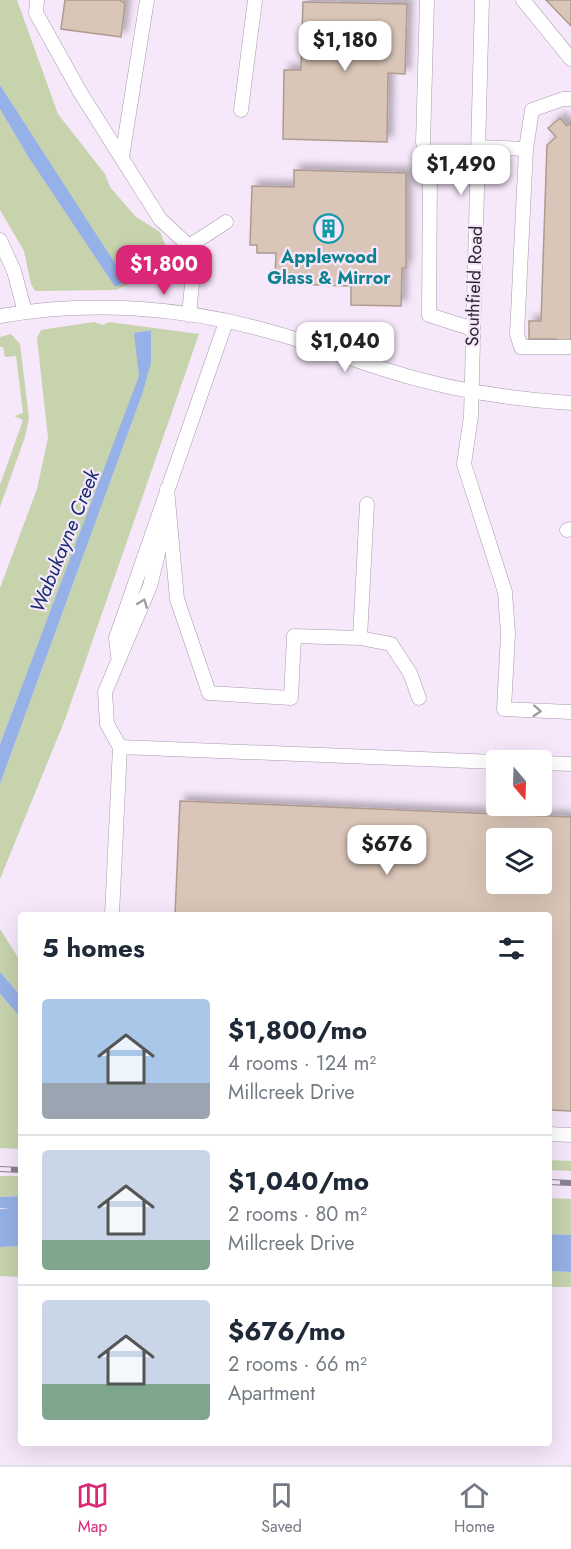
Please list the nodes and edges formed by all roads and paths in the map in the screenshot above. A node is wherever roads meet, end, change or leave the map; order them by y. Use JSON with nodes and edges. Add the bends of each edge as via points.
{"nodes":[{"id":1,"x":37,"y":0,"type":"edge"},
{"id":2,"x":147,"y":0,"type":"edge"},
{"id":3,"x":255,"y":0,"type":"edge"},
{"id":4,"x":427,"y":0,"type":"edge"},
{"id":5,"x":482,"y":0,"type":"edge"},
{"id":6,"x":523,"y":0,"type":"edge"},
{"id":7,"x":571,"y":59,"type":"edge"},
{"id":8,"x":571,"y":99,"type":"edge"},
{"id":9,"x":241,"y":110,"type":"dead end"},
{"id":10,"x":423,"y":143,"type":"dead end"},
{"id":11,"x":478,"y":147,"type":"junction"},
{"id":12,"x":526,"y":148,"type":"junction"},
{"id":13,"x":122,"y":157,"type":"junction"},
{"id":14,"x":478,"y":164,"type":"junction"},
{"id":15,"x":226,"y":222,"type":"dead end"},
{"id":16,"x":0,"y":240,"type":"edge"},
{"id":17,"x":189,"y":246,"type":"junction"},
{"id":18,"x":25,"y":312,"type":"junction"},
{"id":19,"x":189,"y":315,"type":"junction"},
{"id":20,"x":0,"y":316,"type":"edge"},
{"id":21,"x":226,"y":321,"type":"junction"},
{"id":22,"x":473,"y":329,"type":"junction"},
{"id":23,"x":571,"y":347,"type":"edge"},
{"id":24,"x":471,"y":392,"type":"junction"},
{"id":25,"x":571,"y":403,"type":"edge"},
{"id":26,"x":167,"y":489,"type":"junction"},
{"id":27,"x":367,"y":504,"type":"dead end"},
{"id":28,"x":360,"y":638,"type":"junction"},
{"id":29,"x":419,"y":698,"type":"dead end"},
{"id":30,"x":571,"y":712,"type":"edge"},
{"id":31,"x":120,"y":747,"type":"junction"},
{"id":32,"x":486,"y":762,"type":"edge"},
{"id":33,"x":552,"y":763,"type":"edge"},
{"id":34,"x":571,"y":764,"type":"edge"},
{"id":35,"x":112,"y":912,"type":"edge"},
{"id":36,"x":552,"y":1134,"type":"edge"},
{"id":37,"x":571,"y":1135,"type":"edge"}],
"edges":[{"from":1,"to":13,"type":"street","via":[[36,13]]},
{"from":2,"to":13,"type":"street"},
{"from":3,"to":9,"type":"street"},
{"from":4,"to":10,"type":"street"},
{"from":5,"to":11,"type":"street","name":"Southfield Road"},
{"from":6,"to":7,"type":"street"},
{"from":8,"to":12,"type":"street","via":[[532,110]]},
{"from":11,"to":12,"type":"street"},
{"from":11,"to":14,"type":"street","name":"Southfield Road"},
{"from":12,"to":23,"type":"street","via":[[517,334],[521,347]]},
{"from":13,"to":17,"type":"street","via":[[160,219]]},
{"from":14,"to":22,"type":"street","name":"Southfield Road"},
{"from":14,"to":22,"type":"street","via":[[430,174],[429,315]]},
{"from":15,"to":17,"type":"street"},
{"from":16,"to":18,"type":"street","via":[[14,271]]},
{"from":17,"to":19,"type":"street"},
{"from":18,"to":19,"type":"street","via":[[98,307]]},
{"from":18,"to":20,"type":"street"},
{"from":19,"to":21,"type":"street"},
{"from":21,"to":24,"type":"street"},
{"from":21,"to":26,"type":"street"},
{"from":22,"to":24,"type":"street","name":"Southfield Road"},
{"from":24,"to":25,"type":"street"},
{"from":24,"to":30,"type":"street","name":"Southfield Road","one_way":true,"via":[[464,464],[505,592],[508,634],[504,709]]},
{"from":26,"to":28,"type":"street","via":[[177,599],[208,693],[291,698],[294,636]]},
{"from":26,"to":31,"type":"street","via":[[116,638],[118,656],[105,692],[107,724]]},
{"from":27,"to":28,"type":"street"},
{"from":28,"to":29,"type":"street","via":[[391,644],[410,673]]},
{"from":31,"to":32,"type":"street"},
{"from":31,"to":35,"type":"street"},
{"from":33,"to":34,"type":"street"},
{"from":36,"to":37,"type":"street"}]}
